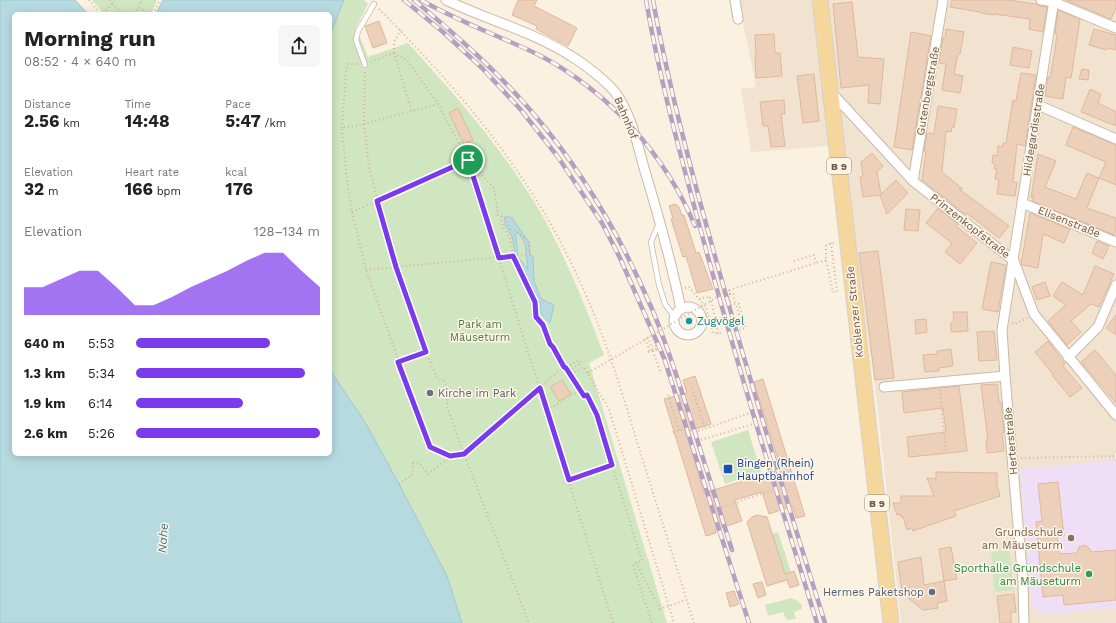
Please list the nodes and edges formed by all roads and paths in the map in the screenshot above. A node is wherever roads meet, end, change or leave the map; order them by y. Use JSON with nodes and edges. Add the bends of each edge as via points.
{"nodes":[{"id":1,"x":89,"y":0,"type":"edge"},
{"id":2,"x":110,"y":0,"type":"edge"},
{"id":3,"x":142,"y":0,"type":"edge"},
{"id":4,"x":160,"y":0,"type":"edge"},
{"id":5,"x":446,"y":0,"type":"edge"},
{"id":6,"x":736,"y":0,"type":"edge"},
{"id":7,"x":820,"y":0,"type":"edge"},
{"id":8,"x":943,"y":0,"type":"edge"},
{"id":9,"x":1041,"y":0,"type":"edge"},
{"id":10,"x":1054,"y":1,"type":"edge"},
{"id":11,"x":112,"y":3,"type":"junction"},
{"id":12,"x":374,"y":4,"type":"joint"},
{"id":13,"x":138,"y":8,"type":"junction"},
{"id":14,"x":99,"y":12,"type":"edge"},
{"id":15,"x":107,"y":12,"type":"edge"},
{"id":16,"x":120,"y":12,"type":"edge"},
{"id":17,"x":136,"y":12,"type":"edge"},
{"id":18,"x":148,"y":12,"type":"edge"},
{"id":19,"x":154,"y":12,"type":"edge"},
{"id":20,"x":738,"y":19,"type":"dead end"},
{"id":21,"x":1115,"y":26,"type":"edge"},
{"id":22,"x":401,"y":30,"type":"junction"},
{"id":23,"x":394,"y":53,"type":"junction"},
{"id":24,"x":365,"y":65,"type":"junction"},
{"id":25,"x":830,"y":92,"type":"junction"},
{"id":26,"x":438,"y":104,"type":"junction"},
{"id":27,"x":1038,"y":105,"type":"junction"},
{"id":28,"x":412,"y":112,"type":"junction"},
{"id":29,"x":364,"y":124,"type":"junction"},
{"id":30,"x":342,"y":128,"type":"junction"},
{"id":31,"x":1116,"y":139,"type":"edge"},
{"id":32,"x":468,"y":160,"type":"junction"},
{"id":33,"x":913,"y":181,"type":"junction"},
{"id":34,"x":377,"y":201,"type":"junction"},
{"id":35,"x":1022,"y":203,"type":"junction"},
{"id":36,"x":352,"y":212,"type":"junction"},
{"id":37,"x":501,"y":216,"type":"junction"},
{"id":38,"x":660,"y":221,"type":"junction"},
{"id":39,"x":1116,"y":242,"type":"edge"},
{"id":40,"x":514,"y":256,"type":"junction"},
{"id":41,"x":499,"y":258,"type":"junction"},
{"id":42,"x":826,"y":260,"type":"junction"},
{"id":43,"x":794,"y":261,"type":"dead end"},
{"id":44,"x":1014,"y":261,"type":"junction"},
{"id":45,"x":816,"y":263,"type":"junction"},
{"id":46,"x":396,"y":267,"type":"junction"},
{"id":47,"x":366,"y":270,"type":"junction"},
{"id":48,"x":1116,"y":285,"type":"edge"},
{"id":49,"x":677,"y":290,"type":"junction"},
{"id":50,"x":729,"y":290,"type":"junction"},
{"id":51,"x":730,"y":294,"type":"junction"},
{"id":52,"x":699,"y":299,"type":"junction"},
{"id":53,"x":711,"y":300,"type":"junction"},
{"id":54,"x":681,"y":309,"type":"junction"},
{"id":55,"x":1034,"y":314,"type":"junction"},
{"id":56,"x":674,"y":318,"type":"junction"},
{"id":57,"x":1003,"y":321,"type":"junction"},
{"id":58,"x":743,"y":328,"type":"junction"},
{"id":59,"x":739,"y":330,"type":"dead end"},
{"id":60,"x":722,"y":333,"type":"dead end"},
{"id":61,"x":718,"y":334,"type":"junction"},
{"id":62,"x":652,"y":336,"type":"junction"},
{"id":63,"x":648,"y":337,"type":"junction"},
{"id":64,"x":645,"y":339,"type":"junction"},
{"id":65,"x":658,"y":349,"type":"dead end"},
{"id":66,"x":653,"y":351,"type":"junction"},
{"id":67,"x":426,"y":352,"type":"junction"},
{"id":68,"x":648,"y":352,"type":"dead end"},
{"id":69,"x":1068,"y":357,"type":"junction"},
{"id":70,"x":398,"y":362,"type":"junction"},
{"id":71,"x":565,"y":368,"type":"junction"},
{"id":72,"x":588,"y":373,"type":"junction"},
{"id":73,"x":661,"y":374,"type":"dead end"},
{"id":74,"x":1005,"y":376,"type":"junction"},
{"id":75,"x":939,"y":382,"type":"junction"},
{"id":76,"x":884,"y":387,"type":"dead end"},
{"id":77,"x":540,"y":388,"type":"junction"},
{"id":78,"x":692,"y":388,"type":"dead end"},
{"id":79,"x":579,"y":391,"type":"junction"},
{"id":80,"x":668,"y":395,"type":"dead end"},
{"id":81,"x":547,"y":410,"type":"junction"},
{"id":82,"x":750,"y":413,"type":"dead end"},
{"id":83,"x":1116,"y":415,"type":"edge"},
{"id":84,"x":753,"y":424,"type":"dead end"},
{"id":85,"x":685,"y":429,"type":"dead end"},
{"id":86,"x":705,"y":429,"type":"junction"},
{"id":87,"x":679,"y":430,"type":"junction"},
{"id":88,"x":698,"y":431,"type":"dead end"},
{"id":89,"x":673,"y":432,"type":"dead end"},
{"id":90,"x":701,"y":440,"type":"dead end"},
{"id":91,"x":946,"y":453,"type":"dead end"},
{"id":92,"x":464,"y":454,"type":"junction"},
{"id":93,"x":450,"y":456,"type":"junction"},
{"id":94,"x":1116,"y":456,"type":"edge"},
{"id":95,"x":1013,"y":458,"type":"junction"},
{"id":96,"x":612,"y":465,"type":"junction"},
{"id":97,"x":569,"y":480,"type":"junction"},
{"id":98,"x":399,"y":484,"type":"dead end"},
{"id":99,"x":774,"y":490,"type":"dead end"},
{"id":100,"x":722,"y":507,"type":"dead end"},
{"id":101,"x":636,"y":563,"type":"junction"},
{"id":102,"x":686,"y":600,"type":"junction"},
{"id":103,"x":669,"y":606,"type":"junction"},
{"id":104,"x":529,"y":623,"type":"edge"},
{"id":105,"x":614,"y":623,"type":"edge"},
{"id":106,"x":652,"y":623,"type":"edge"},
{"id":107,"x":674,"y":623,"type":"edge"},
{"id":108,"x":694,"y":623,"type":"edge"},
{"id":109,"x":891,"y":623,"type":"edge"},
{"id":110,"x":1024,"y":623,"type":"edge"}],
"edges":[{"from":1,"to":14,"type":"path"},
{"from":2,"to":11,"type":"path"},
{"from":3,"to":13,"type":"path"},
{"from":4,"to":19,"type":"path"},
{"from":5,"to":38,"type":"street","name":"Bahnhof","via":[[534,37],[570,56],[614,91],[632,128]]},
{"from":6,"to":20,"type":"street"},
{"from":7,"to":25,"type":"main road","name":"Koblenzer Straße","number":"B 9"},
{"from":8,"to":33,"type":"street","name":"Gutenbergstraße"},
{"from":9,"to":10,"type":"street"},
{"from":10,"to":21,"type":"street"},
{"from":10,"to":27,"type":"street","name":"Hildegardisstraße"},
{"from":11,"to":15,"type":"path"},
{"from":11,"to":16,"type":"path"},
{"from":12,"to":22,"type":"path"},
{"from":12,"to":24,"type":"lane","via":[[358,31],[356,40]]},
{"from":13,"to":17,"type":"path"},
{"from":13,"to":18,"type":"path"},
{"from":22,"to":23,"type":"path","via":[[394,42]]},
{"from":22,"to":102,"type":"path","via":[[471,108],[504,151],[550,223],[576,271],[616,372]]},
{"from":23,"to":24,"type":"path"},
{"from":23,"to":26,"type":"path","via":[[407,60]]},
{"from":23,"to":28,"type":"path"},
{"from":24,"to":29,"type":"path"},
{"from":24,"to":30,"type":"path","via":[[348,64]]},
{"from":25,"to":33,"type":"street","name":"Prinzenkopfstraße"},
{"from":25,"to":109,"type":"main road","name":"Koblenzer Straße","number":"B 9"},
{"from":26,"to":28,"type":"path"},
{"from":26,"to":32,"type":"path"},
{"from":27,"to":31,"type":"street"},
{"from":27,"to":35,"type":"street","name":"Hildegardisstraße"},
{"from":28,"to":29,"type":"path"},
{"from":29,"to":30,"type":"path"},
{"from":29,"to":34,"type":"path","via":[[369,167]]},
{"from":30,"to":36,"type":"path"},
{"from":32,"to":34,"type":"path"},
{"from":32,"to":37,"type":"path","via":[[494,188],[498,215]]},
{"from":32,"to":41,"type":"path"},
{"from":33,"to":44,"type":"street","name":"Prinzenkopfstraße"},
{"from":34,"to":36,"type":"path"},
{"from":34,"to":46,"type":"path"},
{"from":35,"to":39,"type":"street","name":"Elisenstraße"},
{"from":35,"to":44,"type":"street","name":"Hildegardisstraße"},
{"from":36,"to":47,"type":"path"},
{"from":37,"to":40,"type":"path"},
{"from":37,"to":40,"type":"path","via":[[510,230],[517,231],[530,243],[530,254]]},
{"from":38,"to":49,"type":"street","name":"Bahnhof"},
{"from":38,"to":56,"type":"lane","via":[[651,242],[664,304]]},
{"from":40,"to":41,"type":"path"},
{"from":40,"to":71,"type":"path","via":[[535,302],[536,317],[543,325],[550,344]]},
{"from":41,"to":46,"type":"path"},
{"from":41,"to":77,"type":"path"},
{"from":42,"to":42,"type":"path","via":[[833,292],[838,292],[831,243],[826,245]]},
{"from":42,"to":45,"type":"path","bridge":true},
{"from":43,"to":45,"type":"path","via":[[814,255]]},
{"from":44,"to":55,"type":"street","name":"Prinzenkopfstraße"},
{"from":44,"to":57,"type":"street","name":"Herterstraße"},
{"from":45,"to":50,"type":"path","bridge":true},
{"from":46,"to":47,"type":"path"},
{"from":46,"to":67,"type":"path"},
{"from":47,"to":70,"type":"path"},
{"from":48,"to":69,"type":"street","via":[[1098,327]]},
{"from":49,"to":52,"type":"path","via":[[689,287]]},
{"from":49,"to":54,"type":"street","name":"Bahnhof"},
{"from":50,"to":51,"type":"path","bridge":true},
{"from":50,"to":53,"type":"path","bridge":true},
{"from":51,"to":58,"type":"path","via":[[728,295],[732,305],[736,304]]},
{"from":51,"to":58,"type":"path","via":[[733,294],[735,302],[739,304],[746,328]]},
{"from":52,"to":53,"type":"path","via":[[709,296]]},
{"from":52,"to":61,"type":"path","via":[[706,308],[713,333]]},
{"from":53,"to":61,"type":"path","bridge":true},
{"from":53,"to":62,"type":"path","bridge":true},
{"from":54,"to":56,"type":"street"},
{"from":54,"to":56,"type":"street","via":[[690,306],[698,310],[702,319],[700,328],[693,334],[683,334],[676,328]]},
{"from":55,"to":57,"type":"path","via":[[1015,324]]},
{"from":55,"to":69,"type":"street","name":"Prinzenkopfstraße"},
{"from":57,"to":74,"type":"street","name":"Herterstraße"},
{"from":58,"to":59,"type":"path"},
{"from":60,"to":61,"type":"path"},
{"from":62,"to":63,"type":"path","bridge":true},
{"from":62,"to":66,"type":"path","bridge":true,"via":[[657,349]]},
{"from":63,"to":64,"type":"path","bridge":true},
{"from":63,"to":66,"type":"path"},
{"from":64,"to":66,"type":"path","bridge":true,"via":[[650,352]]},
{"from":64,"to":72,"type":"path","bridge":true},
{"from":65,"to":66,"type":"path"},
{"from":66,"to":68,"type":"path"},
{"from":66,"to":73,"type":"path"},
{"from":67,"to":70,"type":"path"},
{"from":67,"to":92,"type":"path","via":[[437,378],[444,381],[448,389],[447,406]]},
{"from":69,"to":83,"type":"street","name":"Prinzenkopfstraße"},
{"from":70,"to":93,"type":"path","via":[[430,447]]},
{"from":71,"to":72,"type":"path","via":[[579,360],[581,363],[571,369],[573,373],[584,367]]},
{"from":71,"to":77,"type":"path"},
{"from":71,"to":79,"type":"path"},
{"from":72,"to":103,"type":"path","via":[[609,409]]},
{"from":74,"to":75,"type":"street"},
{"from":74,"to":95,"type":"street","name":"Herterstraße"},
{"from":75,"to":76,"type":"street"},
{"from":75,"to":91,"type":"path"},
{"from":77,"to":81,"type":"path"},
{"from":77,"to":92,"type":"path"},
{"from":78,"to":86,"type":"path"},
{"from":79,"to":81,"type":"path"},
{"from":79,"to":96,"type":"path","via":[[584,396],[587,395],[597,415]]},
{"from":80,"to":87,"type":"path"},
{"from":81,"to":97,"type":"path"},
{"from":82,"to":86,"type":"path"},
{"from":84,"to":90,"type":"path"},
{"from":85,"to":87,"type":"path"},
{"from":86,"to":88,"type":"path"},
{"from":87,"to":89,"type":"path"},
{"from":92,"to":93,"type":"path"},
{"from":92,"to":104,"type":"path"},
{"from":93,"to":98,"type":"path","via":[[428,474],[420,464],[413,463],[413,474]]},
{"from":94,"to":95,"type":"path"},
{"from":95,"to":110,"type":"street","name":"Herterstraße"},
{"from":96,"to":97,"type":"path"},
{"from":96,"to":101,"type":"path","via":[[642,561]]},
{"from":97,"to":105,"type":"path"},
{"from":99,"to":100,"type":"path"},
{"from":101,"to":103,"type":"path","via":[[660,609]]},
{"from":101,"to":106,"type":"path","via":[[633,565]]},
{"from":102,"to":103,"type":"path"},
{"from":102,"to":108,"type":"path"},
{"from":103,"to":107,"type":"path"}]}
